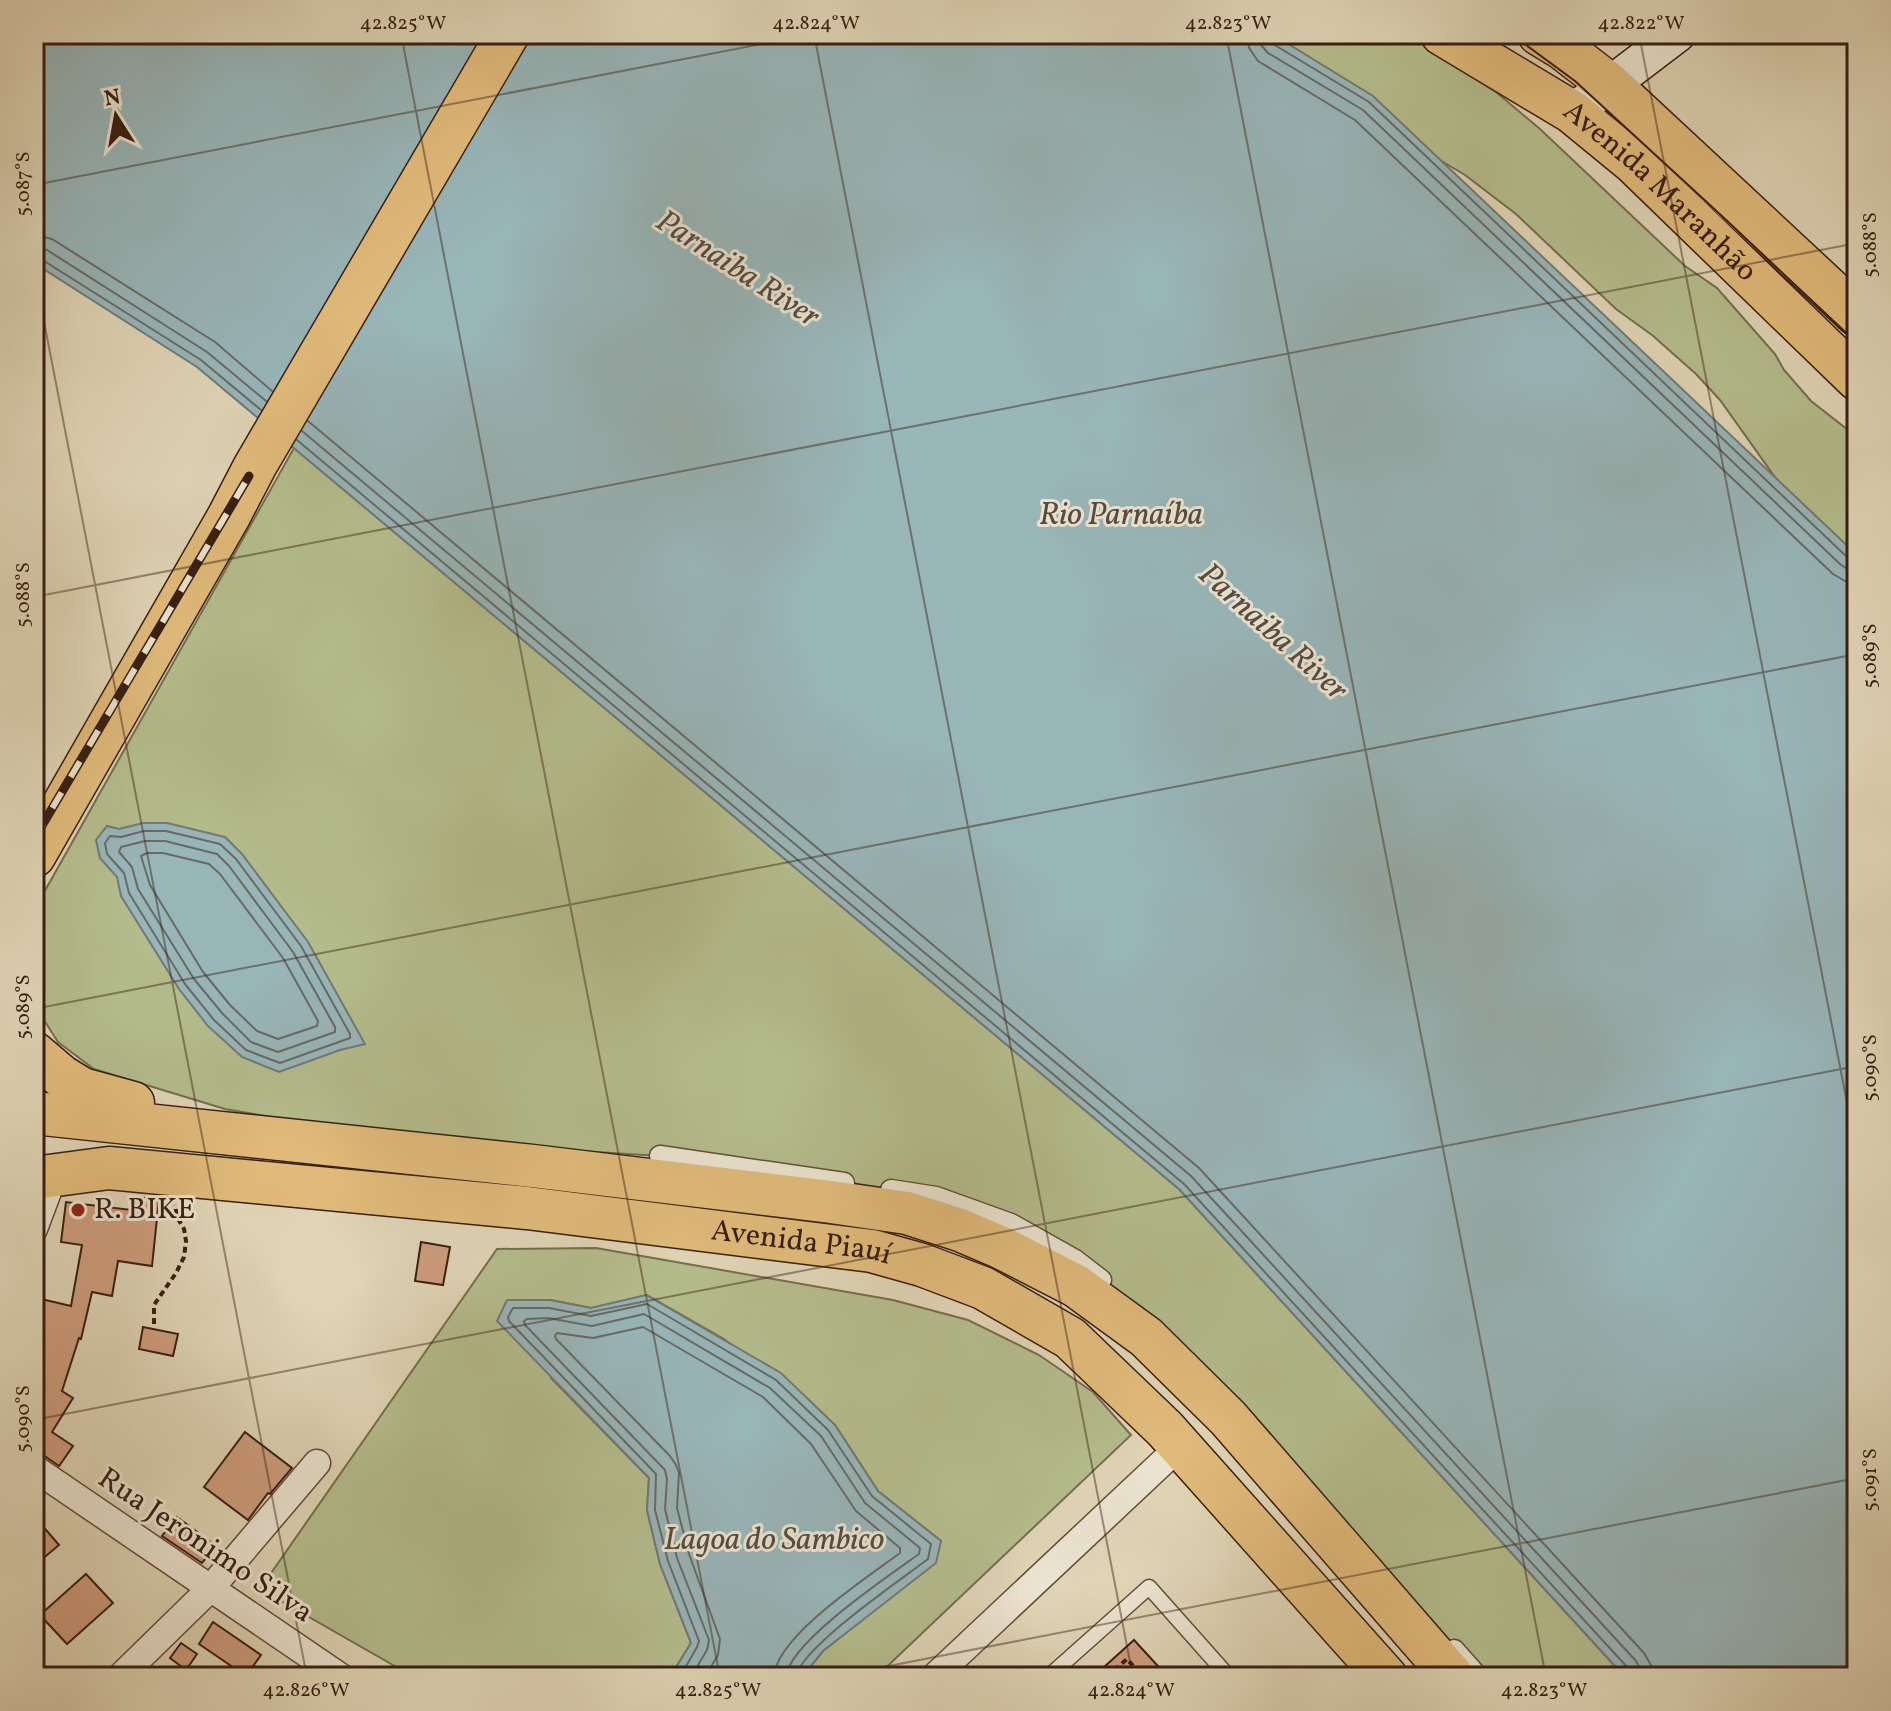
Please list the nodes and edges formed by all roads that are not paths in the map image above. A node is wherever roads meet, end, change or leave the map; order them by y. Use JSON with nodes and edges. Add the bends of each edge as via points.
{"nodes":[{"id":1,"x":508,"y":34,"type":"edge"},
{"id":2,"x":1442,"y":34,"type":"edge"},
{"id":3,"x":1539,"y":34,"type":"edge"},
{"id":4,"x":1677,"y":34,"type":"edge"},
{"id":5,"x":1610,"y":85,"type":"junction"},
{"id":6,"x":1572,"y":112,"type":"junction"},
{"id":7,"x":1857,"y":315,"type":"edge"},
{"id":8,"x":1857,"y":379,"type":"edge"},
{"id":9,"x":34,"y":856,"type":"edge"},
{"id":10,"x":34,"y":1053,"type":"edge"},
{"id":11,"x":34,"y":1113,"type":"edge"},
{"id":12,"x":254,"y":1136,"type":"junction"},
{"id":13,"x":660,"y":1156,"type":"dead end"},
{"id":14,"x":41,"y":1171,"type":"edge"},
{"id":15,"x":34,"y":1229,"type":"edge"},
{"id":16,"x":1180,"y":1446,"type":"junction"},
{"id":17,"x":317,"y":1463,"type":"dead end"},
{"id":18,"x":34,"y":1468,"type":"edge"},
{"id":19,"x":210,"y":1589,"type":"junction"},
{"id":20,"x":1384,"y":1676,"type":"edge"},
{"id":21,"x":120,"y":1677,"type":"edge"},
{"id":22,"x":341,"y":1677,"type":"edge"},
{"id":23,"x":934,"y":1677,"type":"edge"},
{"id":24,"x":1048,"y":1677,"type":"edge"},
{"id":25,"x":1229,"y":1677,"type":"edge"},
{"id":26,"x":1453,"y":1677,"type":"edge"},
{"id":27,"x":1478,"y":1677,"type":"edge"}],
"edges":[{"from":1,"to":9,"type":"main road"},
{"from":2,"to":6,"type":"main road","name":"Avenida Maranhão"},
{"from":3,"to":5,"type":"main road","name":"Avenida Maranhão"},
{"from":4,"to":5,"type":"main road"},
{"from":5,"to":6,"type":"main road"},
{"from":5,"to":7,"type":"main road","name":"Avenida Maranhão"},
{"from":6,"to":8,"type":"main road","name":"Avenida Maranhão","via":[[1633,162]]},
{"from":10,"to":12,"type":"main road","name":"Avenida Piauí","via":[[82,1089]]},
{"from":11,"to":12,"type":"main road","name":"Avenida Piauí"},
{"from":12,"to":26,"type":"main road","name":"Avenida Piauí","via":[[907,1213],[1002,1248],[1076,1286],[1146,1337],[1228,1418]]},
{"from":13,"to":27,"type":"street","via":[[936,1197],[1011,1224],[1075,1260],[1206,1371]]},
{"from":14,"to":15,"type":"street"},
{"from":14,"to":16,"type":"main road","name":"Avenida Piauí","via":[[109,1168],[527,1208],[872,1251],[983,1288],[1070,1338]]},
{"from":16,"to":20,"type":"main road","name":"Avenida Piauí"},
{"from":16,"to":23,"type":"street"},
{"from":17,"to":19,"type":"street"},
{"from":18,"to":19,"type":"street","name":"Rua Jeronimo Silva"},
{"from":19,"to":21,"type":"street"},
{"from":19,"to":22,"type":"street","name":"Rua Jeronimo Silva"},
{"from":24,"to":25,"type":"lane","via":[[1149,1587]]}]}
